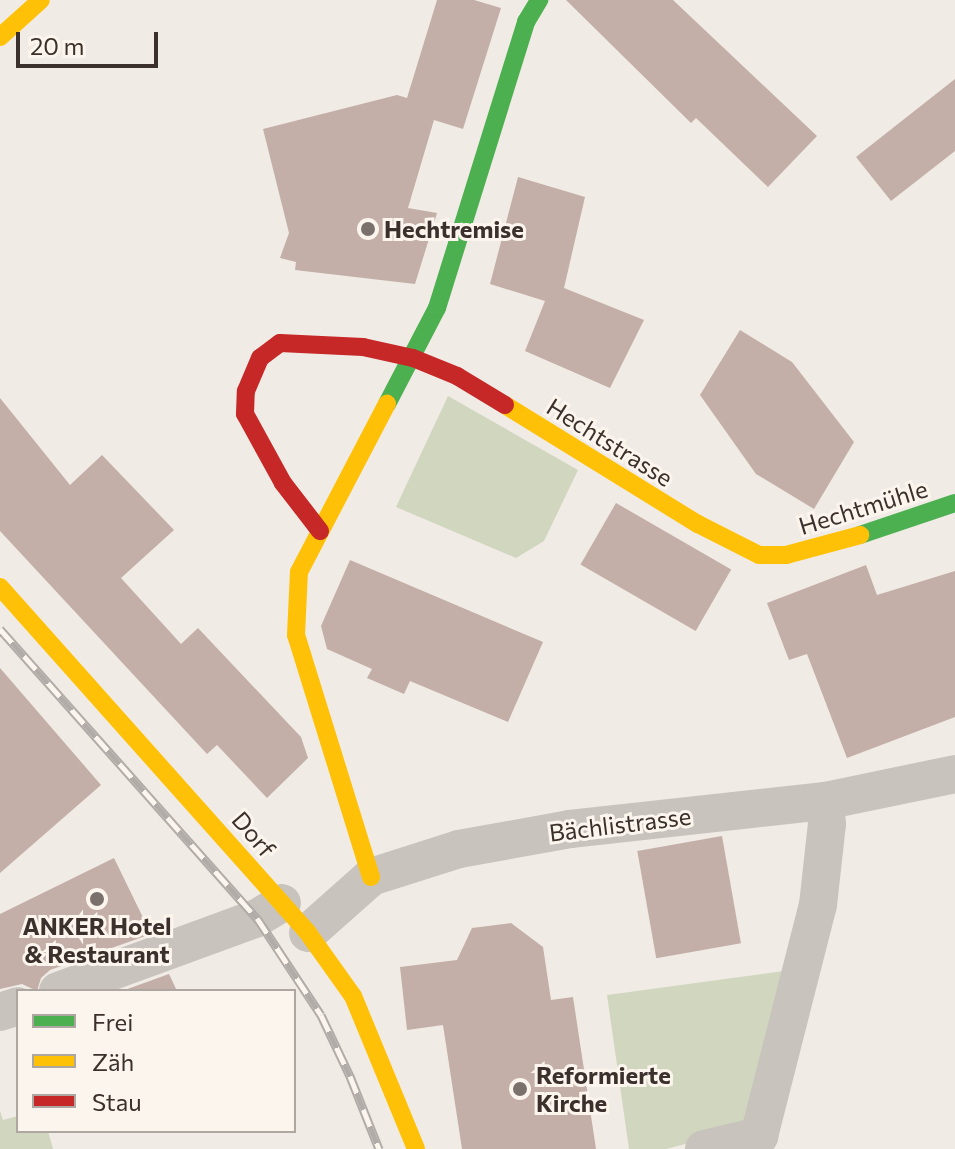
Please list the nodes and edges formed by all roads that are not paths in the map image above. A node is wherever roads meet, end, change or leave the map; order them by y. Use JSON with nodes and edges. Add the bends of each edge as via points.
{"nodes":[{"id":1,"x":41,"y":0,"type":"edge"},
{"id":2,"x":539,"y":0,"type":"edge"},
{"id":3,"x":0,"y":37,"type":"edge"},
{"id":4,"x":413,"y":358,"type":"junction"},
{"id":5,"x":955,"y":503,"type":"edge"},
{"id":6,"x":320,"y":531,"type":"junction"},
{"id":7,"x":786,"y":555,"type":"joint"},
{"id":8,"x":0,"y":587,"type":"edge"},
{"id":9,"x":955,"y":774,"type":"edge"},
{"id":10,"x":825,"y":801,"type":"junction"},
{"id":11,"x":371,"y":877,"type":"junction"},
{"id":12,"x":282,"y":903,"type":"junction"},
{"id":13,"x":308,"y":933,"type":"junction"},
{"id":14,"x":64,"y":989,"type":"edge"},
{"id":15,"x":416,"y":1149,"type":"edge"},
{"id":16,"x":704,"y":1149,"type":"edge"}],
"edges":[{"from":1,"to":3,"type":"street"},
{"from":2,"to":4,"type":"street","via":[[526,22],[437,308]]},
{"from":4,"to":6,"type":"street"},
{"from":4,"to":6,"type":"street","name":"Hechtstrasse","via":[[295,341],[280,343],[260,358],[246,391],[245,414],[283,483]]},
{"from":4,"to":7,"type":"street","name":"Hechtstrasse","via":[[457,376],[731,544],[759,555]]},
{"from":5,"to":7,"type":"street","name":"Hechtmühle"},
{"from":6,"to":11,"type":"street","via":[[299,572],[296,635]]},
{"from":8,"to":12,"type":"street","name":"Dorf"},
{"from":9,"to":10,"type":"street","name":"Bächlistrasse"},
{"from":10,"to":11,"type":"street","name":"Bächlistrasse","via":[[518,837]]},
{"from":10,"to":16,"type":"street","via":[[818,905],[759,1136]]},
{"from":11,"to":13,"type":"street","name":"Bächlistrasse"},
{"from":12,"to":13,"type":"street","name":"Dorf"},
{"from":12,"to":14,"type":"street","via":[[248,922]]},
{"from":13,"to":15,"type":"street","name":"Dorf","via":[[353,996]]}]}
